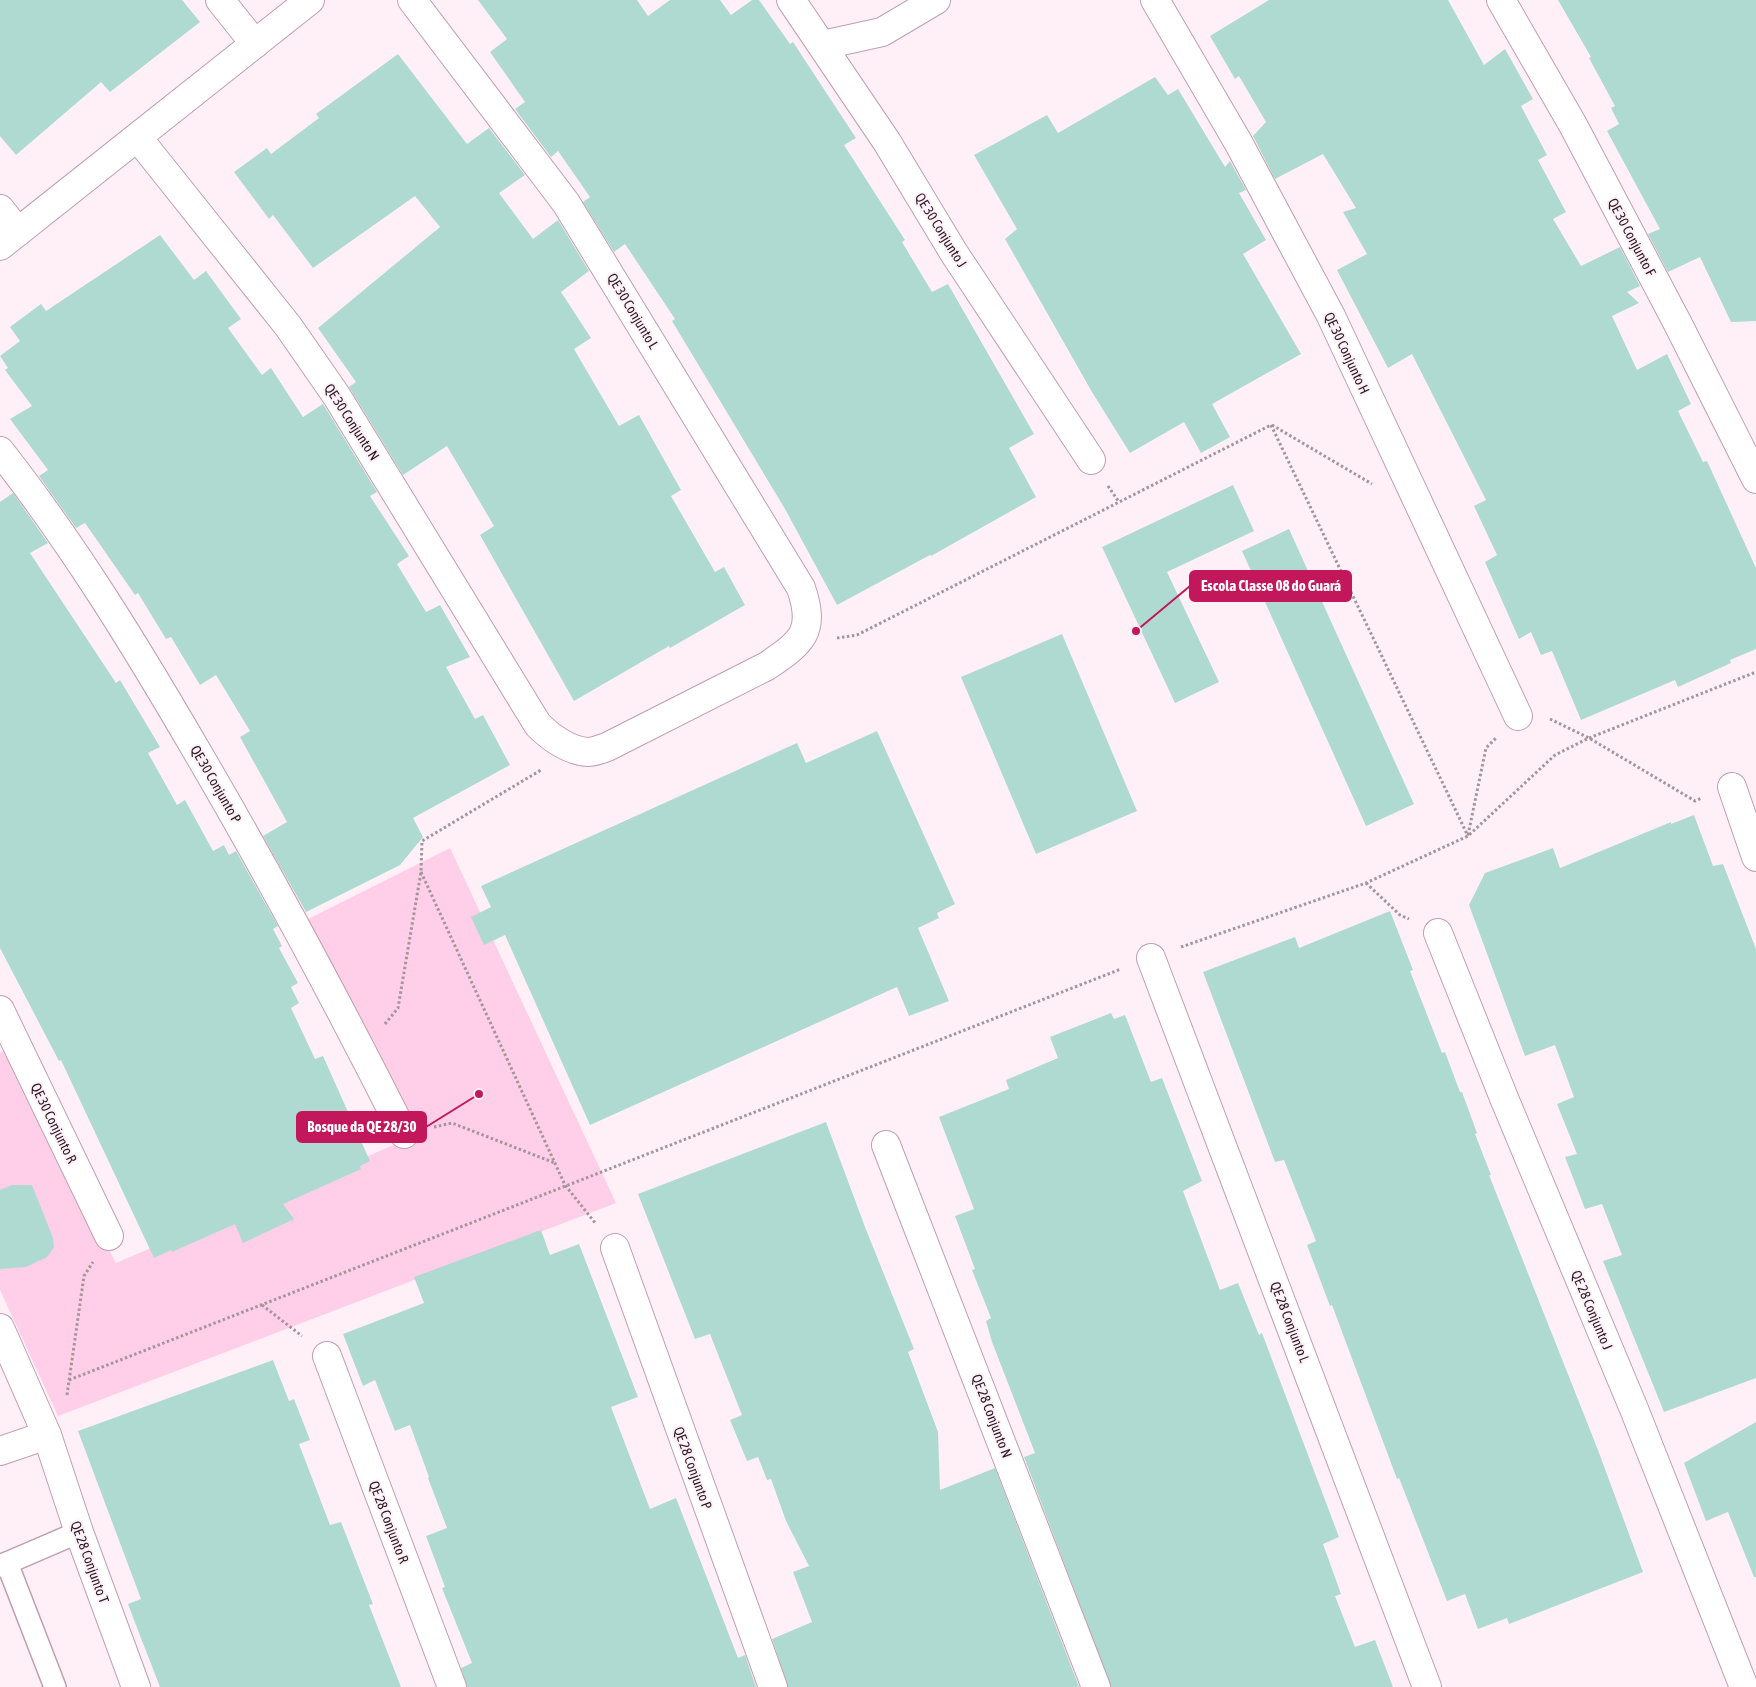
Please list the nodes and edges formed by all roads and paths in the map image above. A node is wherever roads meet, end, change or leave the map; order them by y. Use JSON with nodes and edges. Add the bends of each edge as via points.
{"nodes":[{"id":1,"x":220,"y":0,"type":"edge"},
{"id":2,"x":310,"y":0,"type":"edge"},
{"id":3,"x":412,"y":0,"type":"edge"},
{"id":4,"x":791,"y":0,"type":"edge"},
{"id":5,"x":936,"y":0,"type":"edge"},
{"id":6,"x":1155,"y":0,"type":"edge"},
{"id":7,"x":1501,"y":0,"type":"edge"},
{"id":8,"x":254,"y":44,"type":"junction"},
{"id":9,"x":823,"y":45,"type":"junction"},
{"id":10,"x":138,"y":138,"type":"junction"},
{"id":11,"x":0,"y":209,"type":"edge"},
{"id":12,"x":9,"y":239,"type":"edge"},
{"id":13,"x":1271,"y":425,"type":"junction"},
{"id":14,"x":0,"y":451,"type":"edge"},
{"id":15,"x":1091,"y":460,"type":"dead end"},
{"id":16,"x":1756,"y":478,"type":"edge"},
{"id":17,"x":1423,"y":514,"type":"junction"},
{"id":18,"x":799,"y":643,"type":"junction"},
{"id":19,"x":1756,"y":672,"type":"edge"},
{"id":20,"x":1518,"y":716,"type":"junction"},
{"id":21,"x":1589,"y":738,"type":"junction"},
{"id":22,"x":575,"y":749,"type":"junction"},
{"id":23,"x":1732,"y":787,"type":"joint"},
{"id":24,"x":1468,"y":836,"type":"junction"},
{"id":25,"x":1756,"y":857,"type":"edge"},
{"id":26,"x":421,"y":872,"type":"junction"},
{"id":27,"x":1366,"y":883,"type":"junction"},
{"id":28,"x":1438,"y":933,"type":"joint"},
{"id":29,"x":1151,"y":958,"type":"junction"},
{"id":30,"x":0,"y":1010,"type":"edge"},
{"id":31,"x":363,"y":1052,"type":"junction"},
{"id":32,"x":404,"y":1134,"type":"joint"},
{"id":33,"x":886,"y":1144,"type":"dead end"},
{"id":34,"x":555,"y":1163,"type":"junction"},
{"id":35,"x":565,"y":1185,"type":"junction"},
{"id":36,"x":109,"y":1236,"type":"joint"},
{"id":37,"x":615,"y":1248,"type":"joint"},
{"id":38,"x":262,"y":1304,"type":"junction"},
{"id":39,"x":0,"y":1328,"type":"edge"},
{"id":40,"x":327,"y":1356,"type":"joint"},
{"id":41,"x":69,"y":1380,"type":"junction"},
{"id":42,"x":47,"y":1435,"type":"junction"},
{"id":43,"x":0,"y":1451,"type":"edge"},
{"id":44,"x":79,"y":1532,"type":"junction"},
{"id":45,"x":4,"y":1565,"type":"edge"},
{"id":46,"x":54,"y":1687,"type":"edge"},
{"id":47,"x":136,"y":1687,"type":"edge"},
{"id":48,"x":452,"y":1687,"type":"edge"},
{"id":49,"x":773,"y":1687,"type":"edge"},
{"id":50,"x":1096,"y":1687,"type":"edge"},
{"id":51,"x":1427,"y":1687,"type":"edge"},
{"id":52,"x":1744,"y":1687,"type":"edge"}],
"edges":[{"from":1,"to":8,"type":"street"},
{"from":2,"to":8,"type":"street"},
{"from":3,"to":18,"type":"street","name":"QE 30 Conjunto L","via":[[566,203],[801,588],[808,616]]},
{"from":4,"to":9,"type":"street","name":"QE 30 Conjunto J"},
{"from":5,"to":9,"type":"street","via":[[882,32]]},
{"from":6,"to":17,"type":"street","name":"QE 30 Conjunto H","via":[[1238,142],[1330,316]]},
{"from":7,"to":16,"type":"street","name":"QE 30 Conjunto F","via":[[1573,125]]},
{"from":8,"to":10,"type":"street"},
{"from":9,"to":15,"type":"street","name":"QE 30 Conjunto J","via":[[954,253]]},
{"from":10,"to":12,"type":"street"},
{"from":10,"to":22,"type":"street","name":"QE 30 Conjunto N","via":[[288,326],[336,395],[538,725],[548,735]]},
{"from":11,"to":12,"type":"street"},
{"from":13,"to":17,"type":"path"},
{"from":13,"to":18,"type":"path","via":[[857,635]]},
{"from":13,"to":24,"type":"path"},
{"from":14,"to":31,"type":"street","name":"QE 30 Conjunto P","via":[[103,594],[147,666],[266,870]]},
{"from":17,"to":20,"type":"street","name":"QE 30 Conjunto H"},
{"from":18,"to":22,"type":"street","via":[[767,666],[608,747],[588,752]]},
{"from":19,"to":21,"type":"path"},
{"from":20,"to":21,"type":"path","via":[[1543,715]]},
{"from":20,"to":24,"type":"path","via":[[1486,748]]},
{"from":21,"to":23,"type":"path","via":[[1695,801]]},
{"from":21,"to":24,"type":"path","via":[[1555,755]]},
{"from":22,"to":26,"type":"path","via":[[422,841]]},
{"from":23,"to":25,"type":"street"},
{"from":24,"to":27,"type":"path"},
{"from":26,"to":31,"type":"path","via":[[398,1008]]},
{"from":26,"to":34,"type":"path"},
{"from":27,"to":28,"type":"path","via":[[1400,915]]},
{"from":27,"to":29,"type":"path"},
{"from":28,"to":52,"type":"street","name":"QE 28 Conjunto J","via":[[1634,1409]]},
{"from":29,"to":35,"type":"path"},
{"from":29,"to":51,"type":"street","name":"QE 28 Conjunto L"},
{"from":30,"to":36,"type":"street","name":"QE 30 Conjunto R"},
{"from":31,"to":32,"type":"street","name":"QE 30 Conjunto P"},
{"from":32,"to":34,"type":"path","via":[[452,1123]]},
{"from":33,"to":50,"type":"street","name":"QE 28 Conjunto N"},
{"from":34,"to":35,"type":"path"},
{"from":35,"to":37,"type":"path"},
{"from":35,"to":38,"type":"path"},
{"from":36,"to":41,"type":"path","via":[[84,1276]]},
{"from":37,"to":49,"type":"street","name":"QE 28 Conjunto P"},
{"from":38,"to":40,"type":"path"},
{"from":38,"to":41,"type":"path"},
{"from":39,"to":42,"type":"street","name":"QE 28 Conjunto T"},
{"from":40,"to":48,"type":"street","name":"QE 28 Conjunto R"},
{"from":41,"to":42,"type":"path","via":[[60,1431]]},
{"from":42,"to":43,"type":"street"},
{"from":42,"to":44,"type":"street","name":"QE 28 Conjunto T"},
{"from":44,"to":45,"type":"lane"},
{"from":44,"to":47,"type":"street","name":"QE 28 Conjunto T"},
{"from":45,"to":46,"type":"lane"}]}
